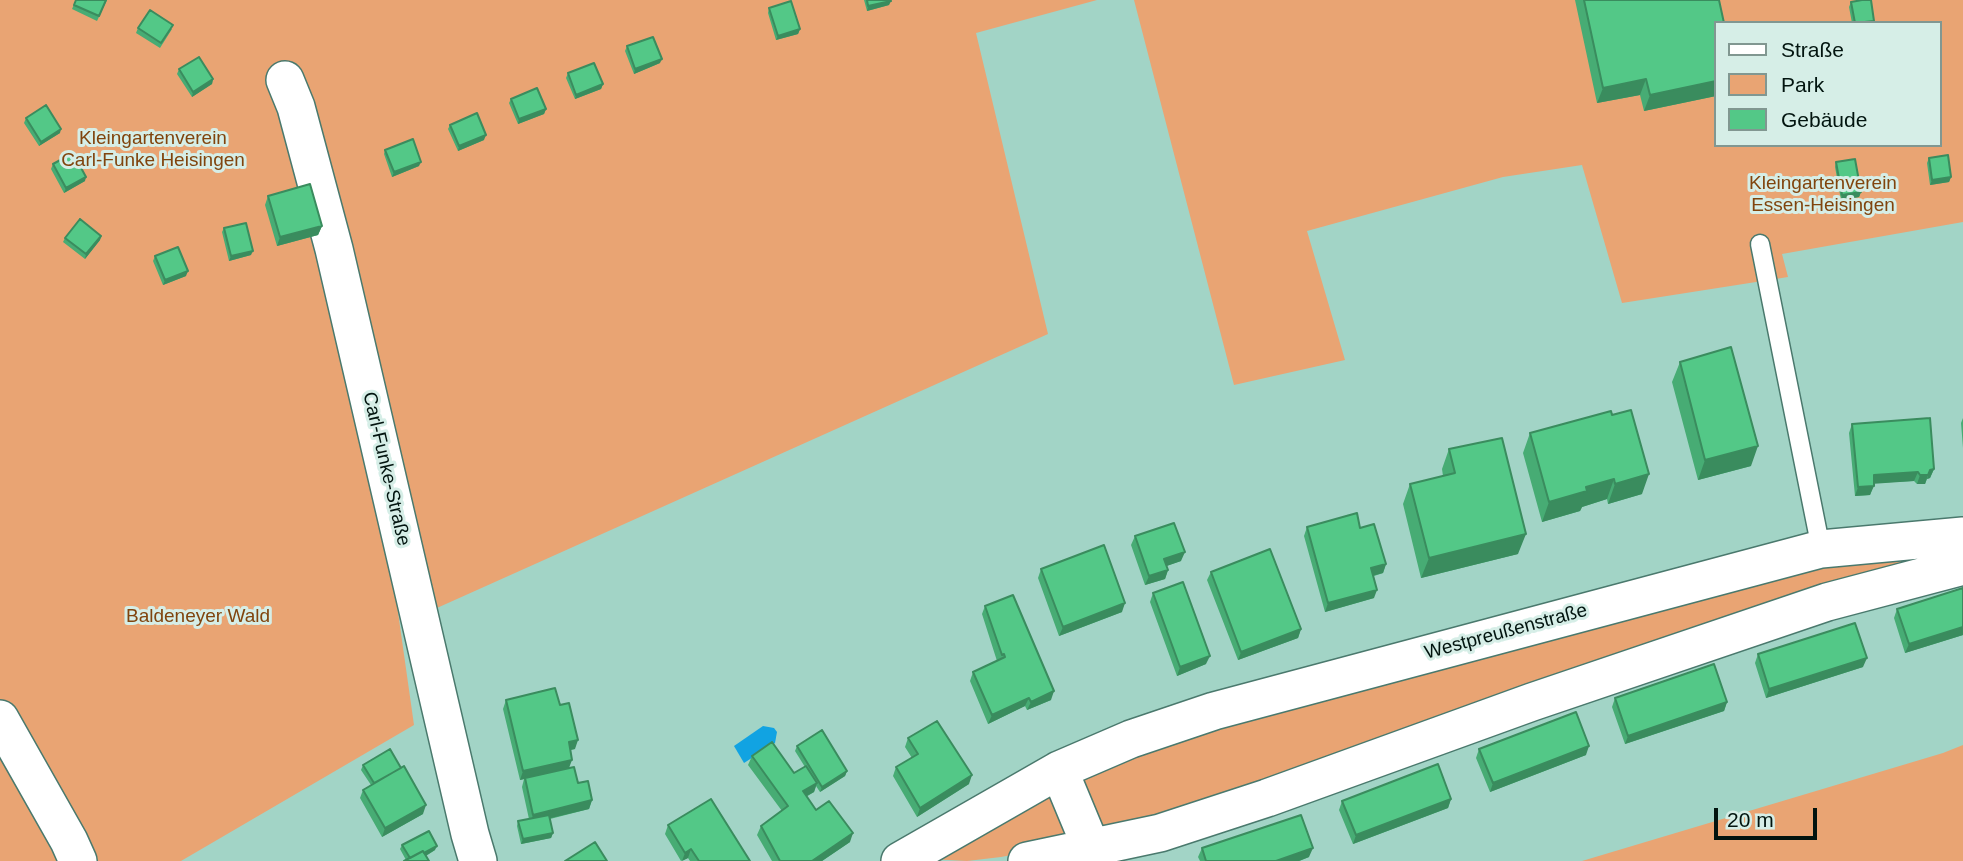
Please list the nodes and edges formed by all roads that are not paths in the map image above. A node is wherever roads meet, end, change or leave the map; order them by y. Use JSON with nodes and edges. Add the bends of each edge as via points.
{"nodes":[{"id":1,"x":285,"y":80,"type":"dead end"},
{"id":2,"x":1760,"y":244,"type":"dead end"},
{"id":3,"x":1963,"y":536,"type":"edge"},
{"id":4,"x":1821,"y":549,"type":"junction"},
{"id":5,"x":1963,"y":566,"type":"edge"},
{"id":6,"x":0,"y":719,"type":"edge"},
{"id":7,"x":1059,"y":770,"type":"junction"},
{"id":8,"x":1091,"y":847,"type":"junction"},
{"id":9,"x":78,"y":861,"type":"edge"},
{"id":10,"x":478,"y":861,"type":"edge"},
{"id":11,"x":900,"y":861,"type":"edge"},
{"id":12,"x":1027,"y":861,"type":"edge"}],
"edges":[{"from":1,"to":10,"type":"street","name":"Carl-Funke-Straße","via":[[334,248]]},
{"from":2,"to":4,"type":"lane"},
{"from":3,"to":4,"type":"street","name":"Westpreußenstraße"},
{"from":4,"to":7,"type":"street","name":"Westpreußenstraße","via":[[1213,711]]},
{"from":5,"to":8,"type":"street","via":[[1827,602],[1160,833]]},
{"from":6,"to":9,"type":"street"},
{"from":7,"to":8,"type":"street"},
{"from":7,"to":11,"type":"street","name":"Westpreußenstraße"},
{"from":8,"to":12,"type":"street"}]}
